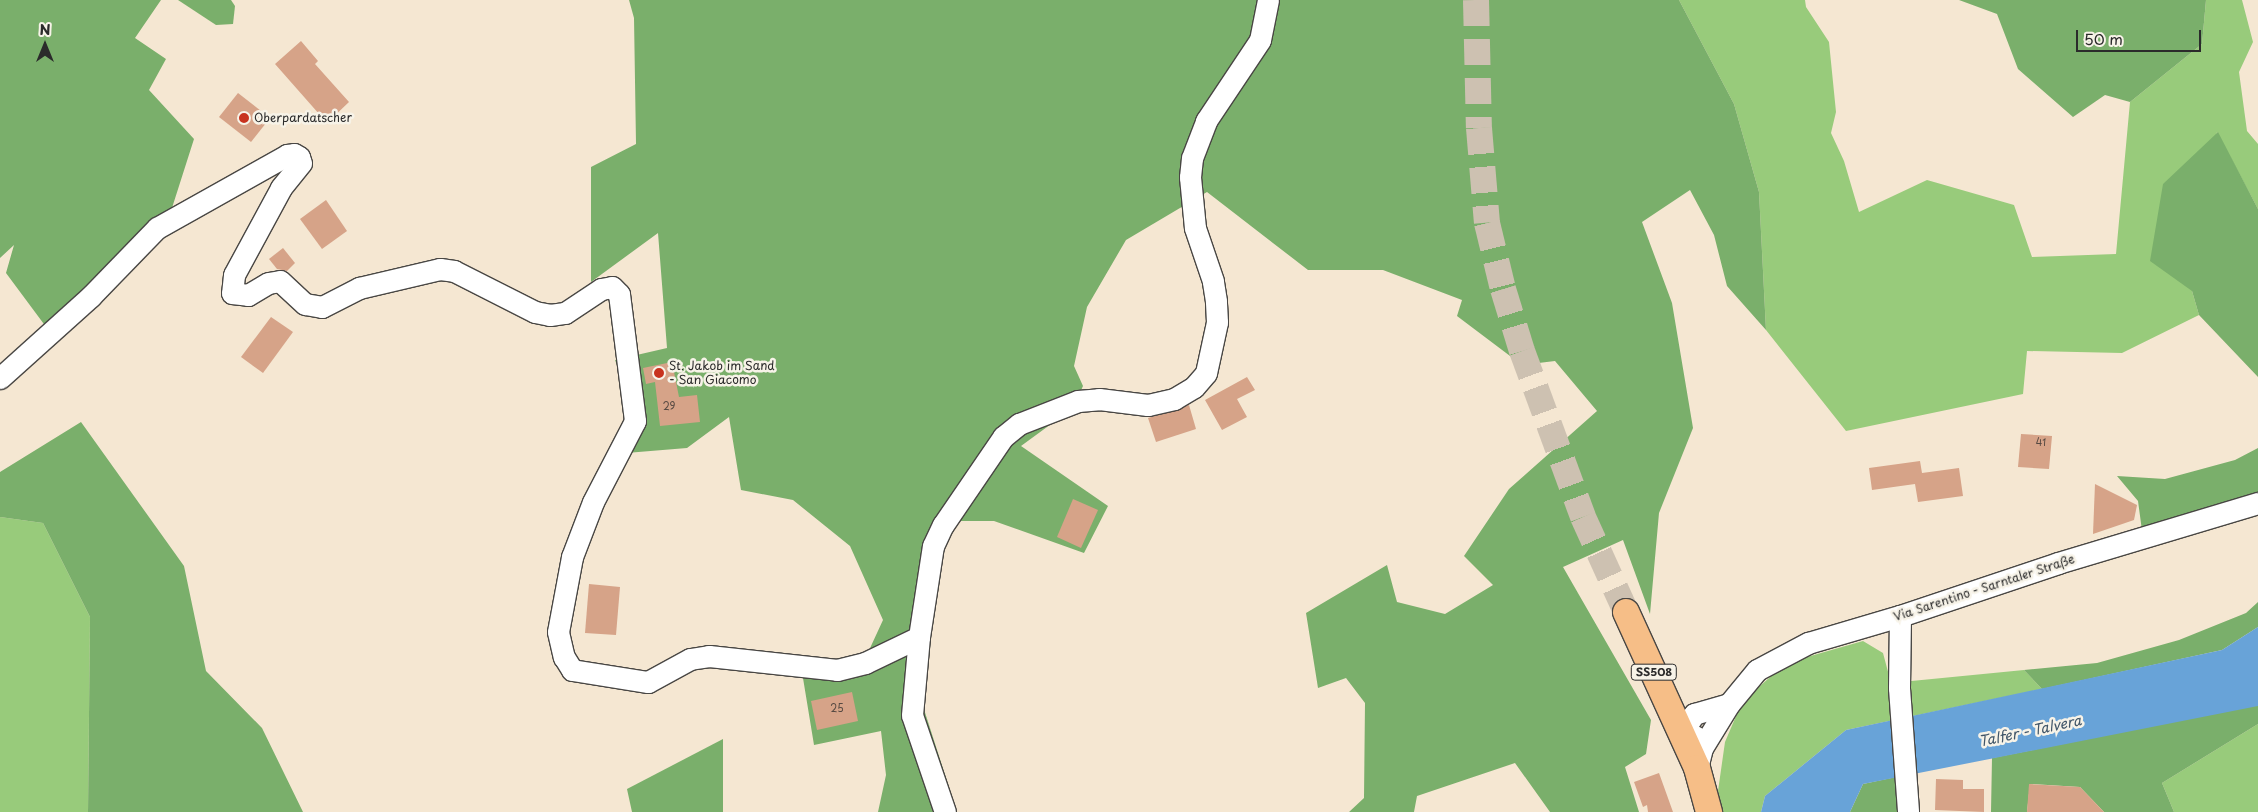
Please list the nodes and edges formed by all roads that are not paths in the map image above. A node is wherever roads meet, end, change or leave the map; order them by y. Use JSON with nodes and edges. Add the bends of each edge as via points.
{"nodes":[{"id":1,"x":1268,"y":0,"type":"edge"},
{"id":2,"x":0,"y":378,"type":"edge"},
{"id":3,"x":2258,"y":503,"type":"edge"},
{"id":4,"x":1626,"y":612,"type":"tunnel mouth"},
{"id":5,"x":1900,"y":616,"type":"junction"},
{"id":6,"x":919,"y":637,"type":"junction"},
{"id":7,"x":1729,"y":704,"type":"junction"},
{"id":8,"x":1688,"y":723,"type":"junction"},
{"id":9,"x":1712,"y":734,"type":"junction"},
{"id":10,"x":1697,"y":768,"type":"junction"},
{"id":11,"x":1908,"y":803,"type":"edge"},
{"id":12,"x":945,"y":812,"type":"edge"},
{"id":13,"x":1709,"y":812,"type":"edge"}],
"edges":[{"from":1,"to":6,"type":"street","via":[[1260,40],[1206,122],[1192,158],[1190,177],[1195,228],[1213,280],[1216,301],[1217,322],[1206,373],[1194,387],[1174,398],[1148,405],[1099,398],[1078,401],[1036,416],[1003,437],[943,525],[934,546]]},
{"from":2,"to":6,"type":"street","via":[[91,296],[157,228],[294,154],[301,163],[281,188],[234,275],[232,293],[248,295],[268,283],[280,281],[304,304],[322,307],[359,288],[440,268],[454,271],[534,312],[550,315],[565,313],[601,289],[612,288],[620,294],[636,421],[593,502],[572,557],[558,632],[564,657],[572,670],[648,682],[690,659],[709,656],[837,670],[865,663]]},
{"from":3,"to":5,"type":"street","name":"Via Sarentino - Sarntaler Straße","via":[[2058,563]]},
{"from":4,"to":8,"type":"main road","number":"SS508","via":[[1666,698]]},
{"from":5,"to":7,"type":"street","name":"Via Sarentino - Sarntaler Straße","via":[[1808,643],[1756,670]]},
{"from":5,"to":11,"type":"street","via":[[1899,688]]},
{"from":6,"to":12,"type":"street","via":[[912,715]]},
{"from":7,"to":8,"type":"street"},
{"from":7,"to":9,"type":"street","name":"Via Sarentino - Sarntaler Straße"},
{"from":8,"to":9,"type":"street","via":[[1696,737]]},
{"from":8,"to":10,"type":"main road","number":"SS508"},
{"from":9,"to":10,"type":"street","name":"Via Sarentino - Sarntaler Straße","via":[[1702,748]]},
{"from":10,"to":13,"type":"main road","number":"SS508"}]}
